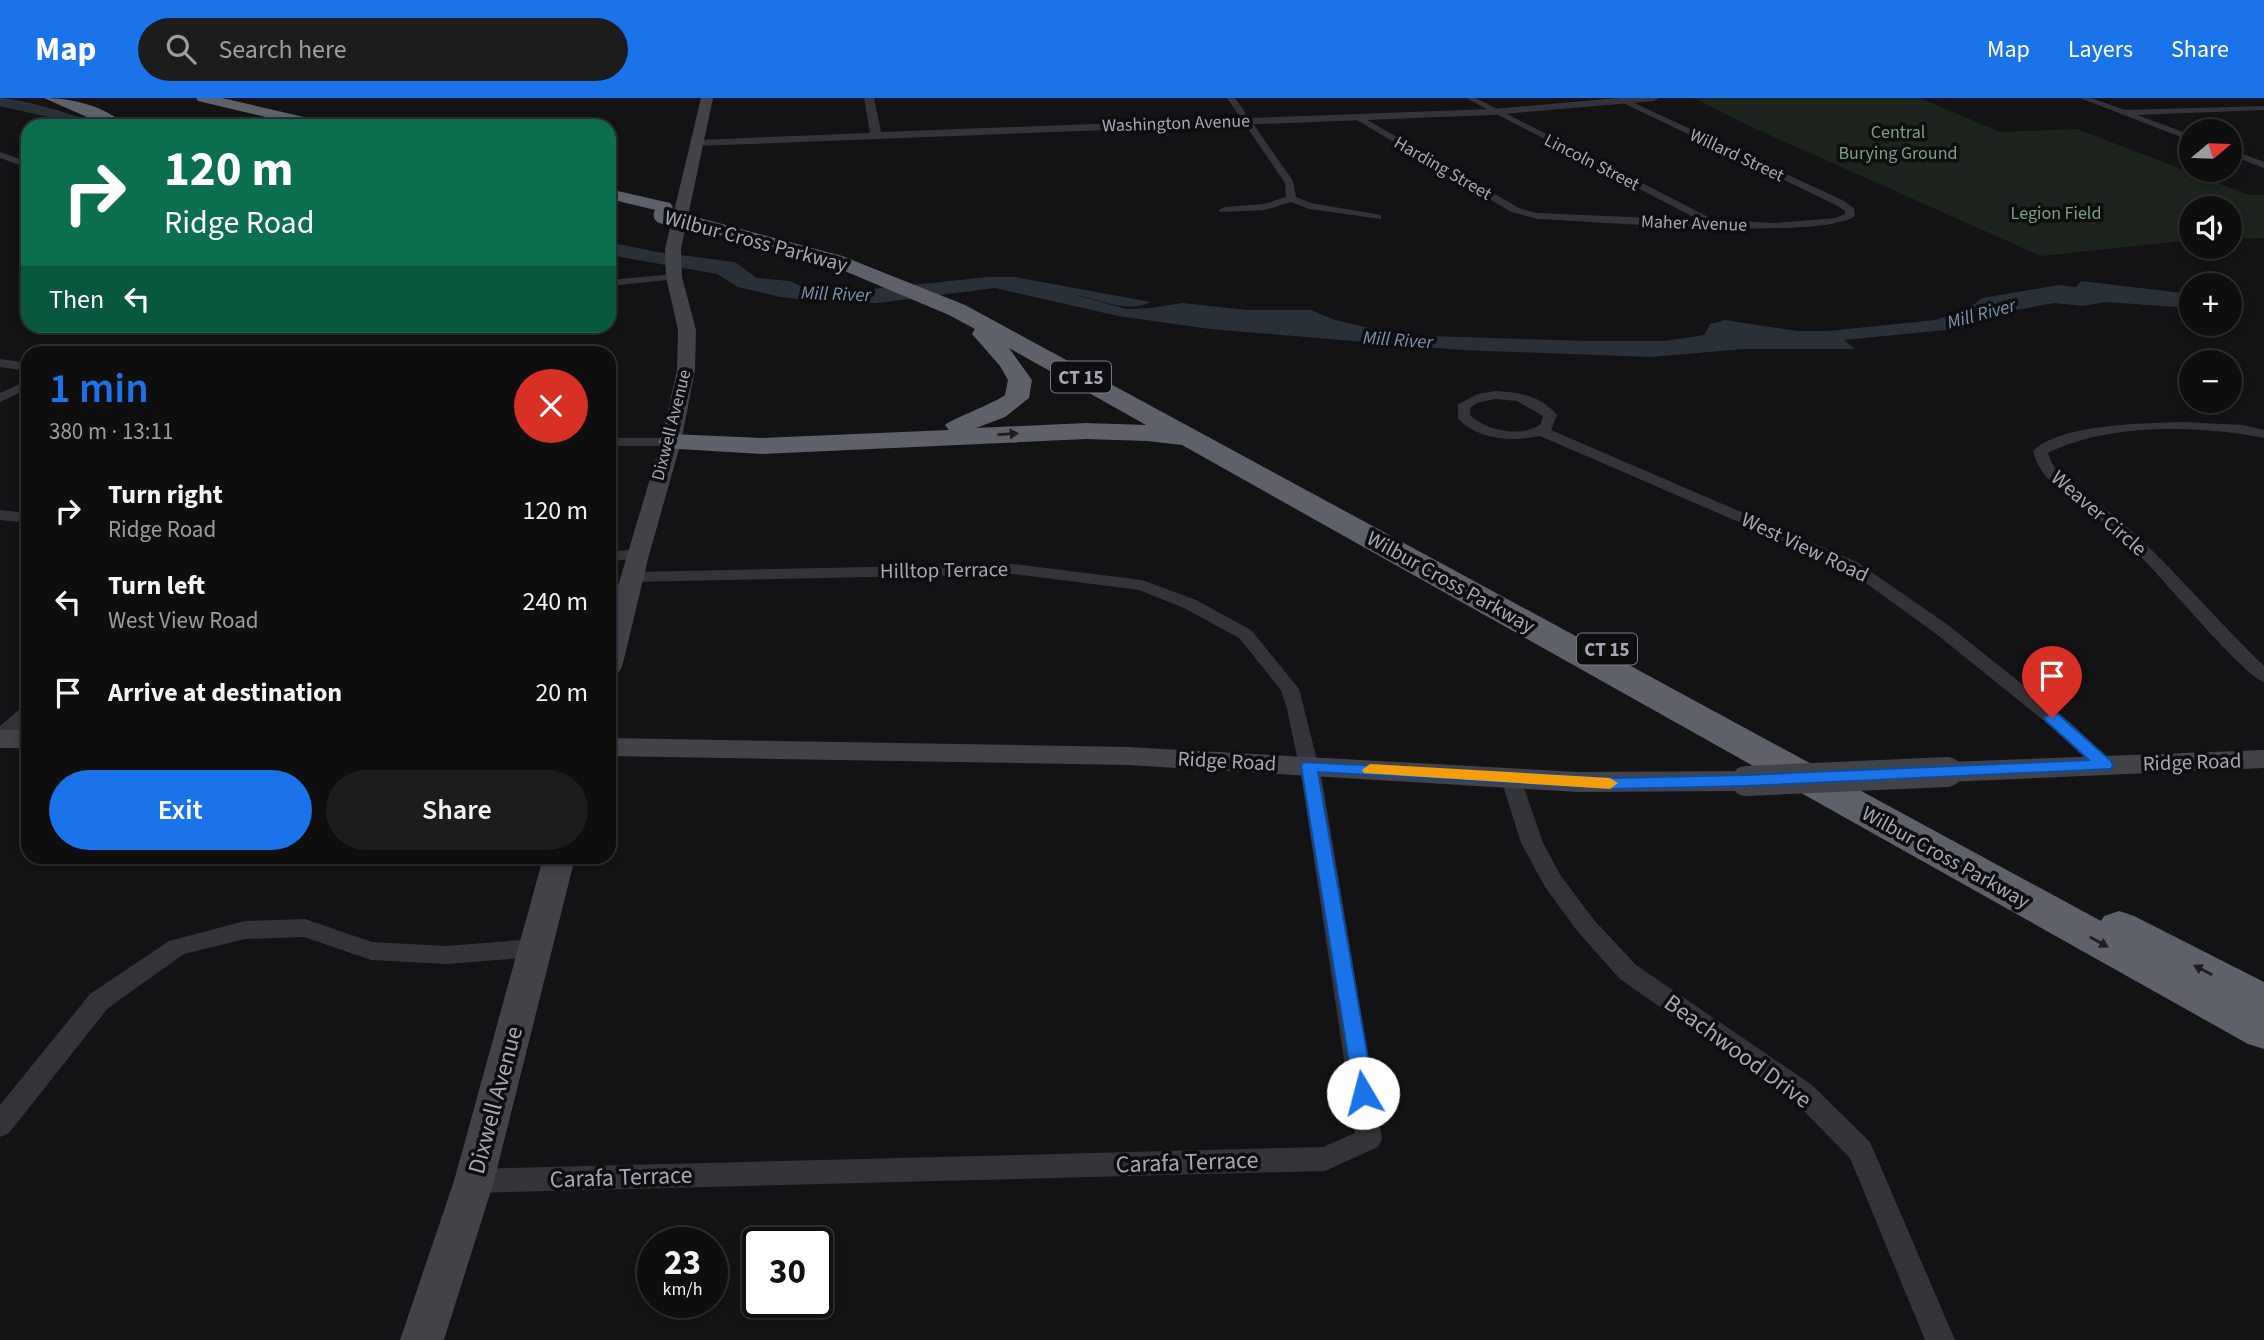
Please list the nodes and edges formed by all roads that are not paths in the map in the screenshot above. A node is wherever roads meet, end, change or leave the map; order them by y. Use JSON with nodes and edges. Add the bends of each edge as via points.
{"nodes":[{"id":1,"x":51,"y":98,"type":"edge"},
{"id":2,"x":67,"y":98,"type":"edge"},
{"id":3,"x":203,"y":98,"type":"edge"},
{"id":4,"x":245,"y":98,"type":"edge"},
{"id":5,"x":707,"y":98,"type":"edge"},
{"id":6,"x":869,"y":98,"type":"edge"},
{"id":7,"x":1231,"y":98,"type":"edge"},
{"id":8,"x":1470,"y":98,"type":"edge"},
{"id":9,"x":1654,"y":98,"type":"edge"},
{"id":10,"x":2084,"y":98,"type":"edge"},
{"id":11,"x":186,"y":99,"type":"edge"},
{"id":12,"x":1623,"y":101,"type":"junction"},
{"id":13,"x":2264,"y":108,"type":"edge"},
{"id":14,"x":1492,"y":111,"type":"junction"},
{"id":15,"x":2123,"y":113,"type":"junction"},
{"id":16,"x":1356,"y":117,"type":"junction"},
{"id":17,"x":105,"y":119,"type":"edge"},
{"id":18,"x":120,"y":119,"type":"edge"},
{"id":19,"x":224,"y":119,"type":"dead end"},
{"id":20,"x":269,"y":119,"type":"edge"},
{"id":21,"x":294,"y":119,"type":"edge"},
{"id":22,"x":312,"y":119,"type":"edge"},
{"id":23,"x":1248,"y":120,"type":"junction"},
{"id":24,"x":2179,"y":134,"type":"edge"},
{"id":25,"x":876,"y":135,"type":"junction"},
{"id":26,"x":697,"y":143,"type":"junction"},
{"id":27,"x":0,"y":155,"type":"edge"},
{"id":28,"x":2264,"y":155,"type":"edge"},
{"id":29,"x":2242,"y":156,"type":"edge"},
{"id":30,"x":2242,"y":156,"type":"edge"},
{"id":31,"x":21,"y":162,"type":"edge"},
{"id":32,"x":2264,"y":165,"type":"edge"},
{"id":33,"x":616,"y":196,"type":"edge"},
{"id":34,"x":1291,"y":200,"type":"junction"},
{"id":35,"x":616,"y":203,"type":"edge"},
{"id":36,"x":1224,"y":210,"type":"dead end"},
{"id":37,"x":1850,"y":210,"type":"joint"},
{"id":38,"x":663,"y":211,"type":"junction"},
{"id":39,"x":1531,"y":215,"type":"joint"},
{"id":40,"x":1377,"y":217,"type":"dead end"},
{"id":41,"x":692,"y":218,"type":"junction"},
{"id":42,"x":1714,"y":224,"type":"junction"},
{"id":43,"x":674,"y":265,"type":"junction"},
{"id":44,"x":616,"y":281,"type":"edge"},
{"id":45,"x":939,"y":296,"type":"junction"},
{"id":46,"x":0,"y":363,"type":"edge"},
{"id":47,"x":21,"y":366,"type":"edge"},
{"id":48,"x":21,"y":388,"type":"edge"},
{"id":49,"x":0,"y":398,"type":"edge"},
{"id":50,"x":1541,"y":431,"type":"junction"},
{"id":51,"x":2264,"y":434,"type":"edge"},
{"id":52,"x":616,"y":442,"type":"edge"},
{"id":53,"x":671,"y":442,"type":"junction"},
{"id":54,"x":1204,"y":445,"type":"junction"},
{"id":55,"x":0,"y":515,"type":"edge"},
{"id":56,"x":21,"y":517,"type":"edge"},
{"id":57,"x":616,"y":559,"type":"edge"},
{"id":58,"x":634,"y":566,"type":"junction"},
{"id":59,"x":1245,"y":634,"type":"joint"},
{"id":60,"x":616,"y":639,"type":"edge"},
{"id":61,"x":2264,"y":676,"type":"edge"},
{"id":62,"x":21,"y":718,"type":"edge"},
{"id":63,"x":0,"y":738,"type":"edge"},
{"id":64,"x":21,"y":739,"type":"edge"},
{"id":65,"x":616,"y":747,"type":"edge"},
{"id":66,"x":2264,"y":759,"type":"edge"},
{"id":67,"x":2105,"y":765,"type":"junction"},
{"id":68,"x":1309,"y":766,"type":"junction"},
{"id":69,"x":1511,"y":779,"type":"junction"},
{"id":70,"x":557,"y":864,"type":"edge"},
{"id":71,"x":535,"y":948,"type":"junction"},
{"id":72,"x":2264,"y":1002,"type":"edge"},
{"id":73,"x":2264,"y":1031,"type":"edge"},
{"id":74,"x":0,"y":1125,"type":"edge"},
{"id":75,"x":474,"y":1181,"type":"junction"},
{"id":76,"x":422,"y":1340,"type":"edge"},
{"id":77,"x":1940,"y":1340,"type":"edge"}],
"edges":[{"from":1,"to":17,"type":"highway"},
{"from":2,"to":18,"type":"highway"},
{"from":3,"to":21,"type":"highway"},
{"from":4,"to":22,"type":"highway"},
{"from":5,"to":26,"type":"main road","name":"Dixwell Avenue"},
{"from":6,"to":25,"type":"street"},
{"from":7,"to":23,"type":"street"},
{"from":8,"to":14,"type":"street","name":"Lincoln Street"},
{"from":9,"to":12,"type":"street","name":"Washington Avenue"},
{"from":10,"to":15,"type":"street"},
{"from":11,"to":19,"type":"highway"},
{"from":11,"to":20,"type":"highway"},
{"from":12,"to":14,"type":"street","name":"Washington Avenue"},
{"from":12,"to":37,"type":"street","name":"Willard Street"},
{"from":13,"to":15,"type":"street"},
{"from":14,"to":16,"type":"street","name":"Washington Avenue"},
{"from":14,"to":42,"type":"street","name":"Lincoln Street"},
{"from":15,"to":24,"type":"street"},
{"from":16,"to":23,"type":"street","name":"Washington Avenue"},
{"from":16,"to":39,"type":"street","name":"Harding Street"},
{"from":23,"to":25,"type":"street","name":"Washington Avenue"},
{"from":23,"to":34,"type":"street","via":[[1290,183]]},
{"from":25,"to":26,"type":"street","name":"Washington Avenue"},
{"from":26,"to":43,"type":"main road","name":"Dixwell Avenue"},
{"from":27,"to":31,"type":"street"},
{"from":28,"to":29,"type":"street"},
{"from":30,"to":32,"type":"street"},
{"from":33,"to":38,"type":"highway","name":"Wilbur Cross Parkway","number":"CT 15"},
{"from":34,"to":36,"type":"street"},
{"from":34,"to":40,"type":"street"},
{"from":35,"to":38,"type":"highway","name":"Wilbur Cross Parkway","number":"CT 15"},
{"from":37,"to":42,"type":"street","name":"Maher Avenue","via":[[1845,219],[1800,225]]},
{"from":38,"to":41,"type":"highway","name":"Wilbur Cross Parkway","number":"CT 15","bridge":true},
{"from":39,"to":42,"type":"street","name":"Maher Avenue"},
{"from":41,"to":45,"type":"highway","name":"Wilbur Cross Parkway","number":"CT 15"},
{"from":41,"to":45,"type":"highway","name":"Wilbur Cross Parkway","number":"CT 15","via":[[834,251]]},
{"from":43,"to":44,"type":"street"},
{"from":43,"to":53,"type":"main road","name":"Dixwell Avenue","via":[[688,349]]},
{"from":45,"to":53,"type":"highway","via":[[1003,355],[1020,380],[1017,398],[999,412],[973,422],[903,431],[754,434]]},
{"from":45,"to":54,"type":"highway","name":"Wilbur Cross Parkway","number":"CT 15"},
{"from":72,"to":45,"type":"highway","name":"Wilbur Cross Parkway","number":"CT 15","one_way":true,"via":[[1226,443],[1055,346]]},
{"from":46,"to":47,"type":"street"},
{"from":48,"to":49,"type":"street"},
{"from":50,"to":50,"type":"street","name":"West View Road","via":[[1548,426],[1550,415],[1526,400],[1487,396],[1468,402],[1462,411],[1472,424],[1495,433]]},
{"from":50,"to":67,"type":"street","name":"West View Road","via":[[1873,578],[2072,733]]},
{"from":51,"to":61,"type":"street","name":"Weaver Circle","via":[[2215,426],[2141,429],[2070,439],[2040,451],[2048,471],[2110,519]]},
{"from":52,"to":53,"type":"street"},
{"from":53,"to":54,"type":"highway","one_way":true,"via":[[762,446],[1086,430],[1147,433]]},
{"from":53,"to":58,"type":"main road","name":"Dixwell Avenue"},
{"from":54,"to":73,"type":"highway","name":"Wilbur Cross Parkway","number":"CT 15","one_way":true},
{"from":55,"to":56,"type":"street"},
{"from":57,"to":58,"type":"street","name":"Hilltop Terrace"},
{"from":58,"to":59,"type":"street","name":"Hilltop Terrace","via":[[1014,569],[1142,585]]},
{"from":58,"to":60,"type":"main road","name":"Dixwell Avenue"},
{"from":59,"to":68,"type":"street","name":"Carafa Terrace","via":[[1290,689]]},
{"from":62,"to":63,"type":"street"},
{"from":63,"to":64,"type":"main road"},
{"from":65,"to":68,"type":"main road","name":"Ridge Road","via":[[1040,754]]},
{"from":66,"to":67,"type":"main road","name":"Ridge Road"},
{"from":67,"to":69,"type":"main road","name":"Ridge Road","bridge":true,"via":[[1746,781]]},
{"from":68,"to":69,"type":"main road","name":"Ridge Road"},
{"from":68,"to":75,"type":"street","name":"Carafa Terrace","via":[[1369,1139],[1325,1159]]},
{"from":69,"to":77,"type":"street","name":"Beachwood Drive","via":[[1532,843],[1553,881],[1628,972],[1803,1093],[1860,1150]]},
{"from":70,"to":71,"type":"main road","name":"Dixwell Avenue"},
{"from":71,"to":74,"type":"street","via":[[446,955],[371,951],[305,928],[244,930],[177,947],[99,1001]]},
{"from":71,"to":75,"type":"main road","name":"Dixwell Avenue"},
{"from":75,"to":76,"type":"main road","name":"Dixwell Avenue"}]}
